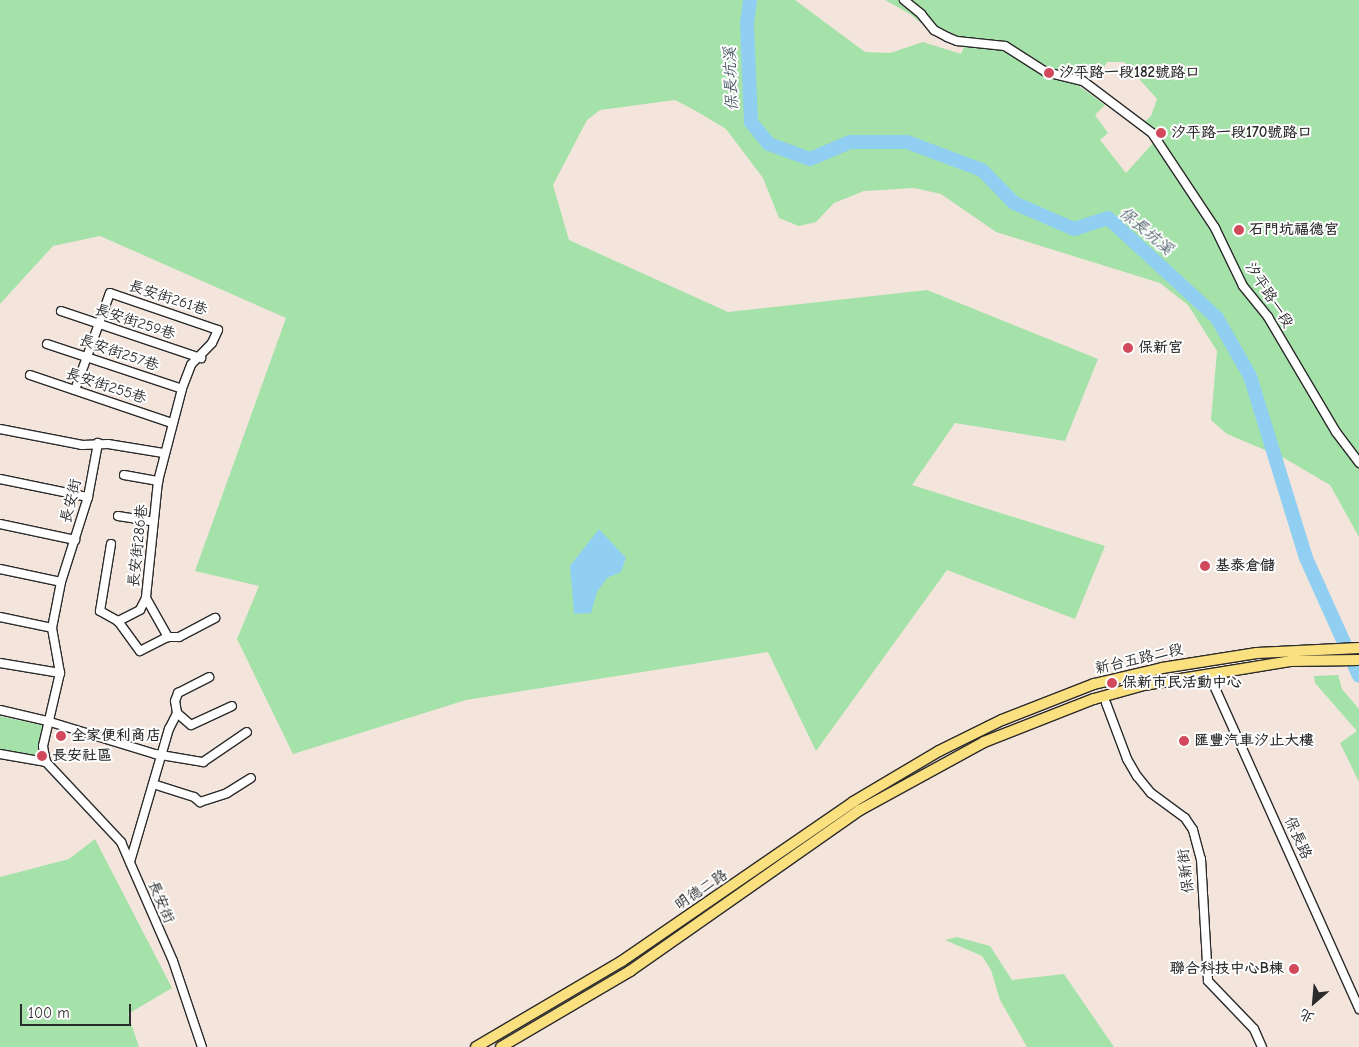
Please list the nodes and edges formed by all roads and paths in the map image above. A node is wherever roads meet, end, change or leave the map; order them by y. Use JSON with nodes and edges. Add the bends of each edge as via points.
{"nodes":[{"id":1,"x":904,"y":0,"type":"edge"},
{"id":2,"x":61,"y":311,"type":"dead end"},
{"id":3,"x":99,"y":326,"type":"junction"},
{"id":4,"x":47,"y":344,"type":"dead end"},
{"id":5,"x":86,"y":357,"type":"junction"},
{"id":6,"x":201,"y":358,"type":"junction"},
{"id":7,"x":30,"y":375,"type":"dead end"},
{"id":8,"x":182,"y":389,"type":"junction"},
{"id":9,"x":75,"y":390,"type":"junction"},
{"id":10,"x":172,"y":422,"type":"junction"},
{"id":11,"x":0,"y":429,"type":"edge"},
{"id":12,"x":98,"y":443,"type":"junction"},
{"id":13,"x":163,"y":453,"type":"junction"},
{"id":14,"x":1359,"y":463,"type":"edge"},
{"id":15,"x":124,"y":475,"type":"dead end"},
{"id":16,"x":0,"y":479,"type":"edge"},
{"id":17,"x":158,"y":481,"type":"junction"},
{"id":18,"x":88,"y":497,"type":"junction"},
{"id":19,"x":118,"y":516,"type":"dead end"},
{"id":20,"x":154,"y":522,"type":"junction"},
{"id":21,"x":0,"y":524,"type":"edge"},
{"id":22,"x":75,"y":540,"type":"junction"},
{"id":23,"x":111,"y":544,"type":"dead end"},
{"id":24,"x":0,"y":569,"type":"edge"},
{"id":25,"x":61,"y":582,"type":"junction"},
{"id":26,"x":146,"y":598,"type":"junction"},
{"id":27,"x":0,"y":617,"type":"edge"},
{"id":28,"x":215,"y":618,"type":"dead end"},
{"id":29,"x":118,"y":621,"type":"junction"},
{"id":30,"x":52,"y":628,"type":"junction"},
{"id":31,"x":168,"y":637,"type":"junction"},
{"id":32,"x":1359,"y":648,"type":"edge"},
{"id":33,"x":1359,"y":660,"type":"edge"},
{"id":34,"x":0,"y":662,"type":"edge"},
{"id":35,"x":60,"y":673,"type":"junction"},
{"id":36,"x":209,"y":678,"type":"dead end"},
{"id":37,"x":1211,"y":679,"type":"dead end"},
{"id":38,"x":1106,"y":703,"type":"dead end"},
{"id":39,"x":232,"y":706,"type":"dead end"},
{"id":40,"x":0,"y":710,"type":"edge"},
{"id":41,"x":177,"y":713,"type":"junction"},
{"id":42,"x":47,"y":721,"type":"junction"},
{"id":43,"x":247,"y":732,"type":"dead end"},
{"id":44,"x":939,"y":751,"type":"joint"},
{"id":45,"x":0,"y":754,"type":"edge"},
{"id":46,"x":161,"y":755,"type":"junction"},
{"id":47,"x":46,"y":762,"type":"junction"},
{"id":48,"x":947,"y":762,"type":"joint"},
{"id":49,"x":251,"y":778,"type":"dead end"},
{"id":50,"x":153,"y":784,"type":"junction"},
{"id":51,"x":130,"y":862,"type":"junction"},
{"id":52,"x":1359,"y":1009,"type":"edge"},
{"id":53,"x":202,"y":1047,"type":"edge"},
{"id":54,"x":476,"y":1047,"type":"edge"},
{"id":55,"x":501,"y":1047,"type":"edge"},
{"id":56,"x":1262,"y":1047,"type":"edge"}],
"edges":[{"from":1,"to":14,"type":"street","name":"汐平路一段","via":[[934,30],[947,37],[1005,46],[1046,72],[1083,81],[1152,134],[1215,228],[1243,286],[1268,317],[1336,432]]},
{"from":2,"to":3,"type":"street","name":"長安街259巷"},
{"from":3,"to":5,"type":"street"},
{"from":3,"to":6,"type":"street","name":"長安街259巷"},
{"from":3,"to":6,"type":"street","name":"長安街261巷","via":[[110,293],[218,330]]},
{"from":4,"to":5,"type":"street","name":"長安街257巷"},
{"from":5,"to":8,"type":"street","name":"長安街257巷"},
{"from":5,"to":9,"type":"street"},
{"from":6,"to":8,"type":"street","via":[[191,366]]},
{"from":7,"to":9,"type":"street","name":"長安街255巷"},
{"from":8,"to":10,"type":"street"},
{"from":9,"to":10,"type":"street","name":"長安街255巷"},
{"from":10,"to":13,"type":"street"},
{"from":11,"to":12,"type":"street","via":[[82,445]]},
{"from":12,"to":13,"type":"street"},
{"from":12,"to":18,"type":"street","name":"長安街"},
{"from":13,"to":17,"type":"street","name":"長安街286巷"},
{"from":15,"to":17,"type":"street"},
{"from":16,"to":18,"type":"street"},
{"from":17,"to":20,"type":"street","name":"長安街286巷"},
{"from":18,"to":22,"type":"street","name":"長安街"},
{"from":19,"to":20,"type":"street"},
{"from":20,"to":26,"type":"street","name":"長安街286巷"},
{"from":21,"to":22,"type":"street"},
{"from":22,"to":25,"type":"street","name":"長安街"},
{"from":23,"to":29,"type":"street","via":[[100,611]]},
{"from":24,"to":25,"type":"street"},
{"from":25,"to":30,"type":"street","name":"長安街"},
{"from":26,"to":29,"type":"street","via":[[140,610]]},
{"from":26,"to":31,"type":"street","name":"長安街286巷"},
{"from":27,"to":30,"type":"street"},
{"from":28,"to":31,"type":"street","via":[[179,637]]},
{"from":29,"to":31,"type":"street","via":[[140,651]]},
{"from":30,"to":35,"type":"street","name":"長安街"},
{"from":32,"to":44,"type":"main road","name":"新台五路二段","via":[[1257,653],[1094,684]]},
{"from":33,"to":48,"type":"main road","name":"新台五路二段","via":[[1290,661],[1144,685],[1094,699],[1022,726]]},
{"from":34,"to":35,"type":"street"},
{"from":35,"to":42,"type":"street","name":"長安街"},
{"from":36,"to":41,"type":"street","via":[[178,693],[174,700]]},
{"from":37,"to":52,"type":"street","name":"保長路"},
{"from":38,"to":56,"type":"street","name":"保新街","via":[[1127,759],[1137,776],[1151,793],[1185,818],[1193,830],[1201,859],[1208,981],[1254,1029]]},
{"from":39,"to":41,"type":"street","via":[[191,725]]},
{"from":40,"to":42,"type":"street"},
{"from":41,"to":46,"type":"street"},
{"from":42,"to":46,"type":"street"},
{"from":42,"to":47,"type":"street","name":"長安街","via":[[43,746]]},
{"from":43,"to":46,"type":"street","via":[[203,762]]},
{"from":44,"to":54,"type":"main road","name":"明德二路","via":[[852,802],[622,961]]},
{"from":45,"to":47,"type":"street"},
{"from":46,"to":50,"type":"street"},
{"from":47,"to":51,"type":"street","name":"長安街","via":[[121,842]]},
{"from":48,"to":55,"type":"main road","name":"明德二路","via":[[860,810],[630,971]]},
{"from":49,"to":50,"type":"street","via":[[227,793],[200,802],[194,797]]},
{"from":50,"to":51,"type":"street"},
{"from":51,"to":53,"type":"street","name":"長安街","via":[[173,961]]}]}
